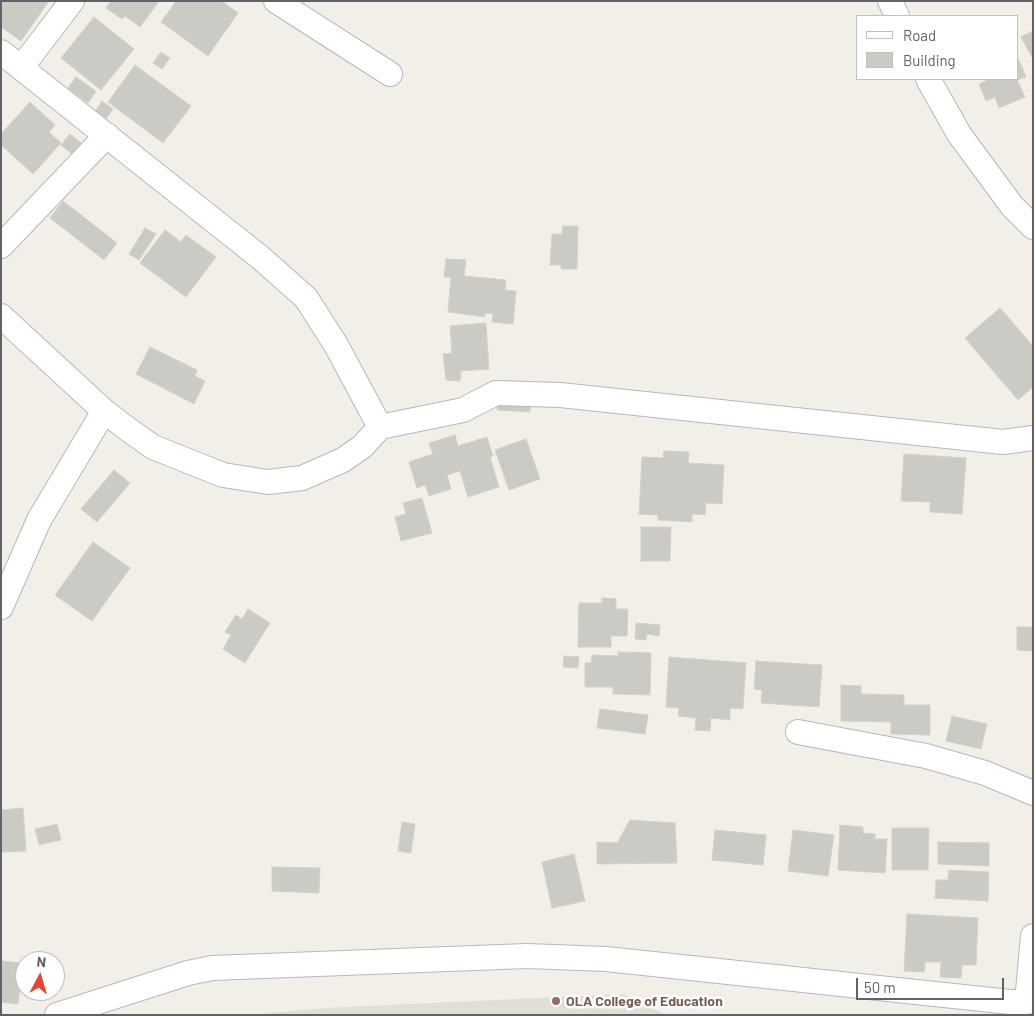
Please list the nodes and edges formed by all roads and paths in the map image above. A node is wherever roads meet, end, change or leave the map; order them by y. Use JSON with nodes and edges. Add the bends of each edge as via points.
{"nodes":[{"id":1,"x":72,"y":1,"type":"edge"},
{"id":2,"x":276,"y":1,"type":"edge"},
{"id":3,"x":890,"y":1,"type":"edge"},
{"id":4,"x":897,"y":15,"type":"edge"},
{"id":5,"x":1,"y":52,"type":"edge"},
{"id":6,"x":21,"y":68,"type":"junction"},
{"id":7,"x":390,"y":74,"type":"dead end"},
{"id":8,"x":929,"y":80,"type":"edge"},
{"id":9,"x":107,"y":134,"type":"junction"},
{"id":10,"x":1033,"y":227,"type":"edge"},
{"id":11,"x":1,"y":246,"type":"edge"},
{"id":12,"x":1,"y":316,"type":"edge"},
{"id":13,"x":104,"y":411,"type":"junction"},
{"id":14,"x":380,"y":427,"type":"junction"},
{"id":15,"x":1033,"y":438,"type":"edge"},
{"id":16,"x":1,"y":607,"type":"edge"},
{"id":17,"x":798,"y":732,"type":"dead end"},
{"id":18,"x":1033,"y":793,"type":"edge"},
{"id":19,"x":1033,"y":936,"type":"edge"},
{"id":20,"x":1010,"y":1002,"type":"junction"},
{"id":21,"x":1033,"y":1013,"type":"edge"},
{"id":22,"x":57,"y":1015,"type":"edge"}],
"edges":[{"from":1,"to":6,"type":"street"},
{"from":2,"to":7,"type":"street"},
{"from":3,"to":4,"type":"street"},
{"from":5,"to":6,"type":"street"},
{"from":6,"to":9,"type":"street"},
{"from":8,"to":10,"type":"street","via":[[959,134],[1012,206]]},
{"from":9,"to":11,"type":"street"},
{"from":9,"to":14,"type":"street","via":[[306,298],[336,345]]},
{"from":12,"to":13,"type":"street"},
{"from":13,"to":14,"type":"street","via":[[153,447],[223,475],[268,482],[302,478],[343,460],[363,446]]},
{"from":13,"to":16,"type":"street","via":[[38,520]]},
{"from":14,"to":15,"type":"street","via":[[463,410],[496,393],[579,397],[1003,442]]},
{"from":17,"to":18,"type":"street","via":[[926,756],[985,773]]},
{"from":19,"to":20,"type":"street","via":[[1026,1002]]},
{"from":20,"to":21,"type":"street"},
{"from":20,"to":22,"type":"street","via":[[606,959],[527,956],[212,968]]}]}
